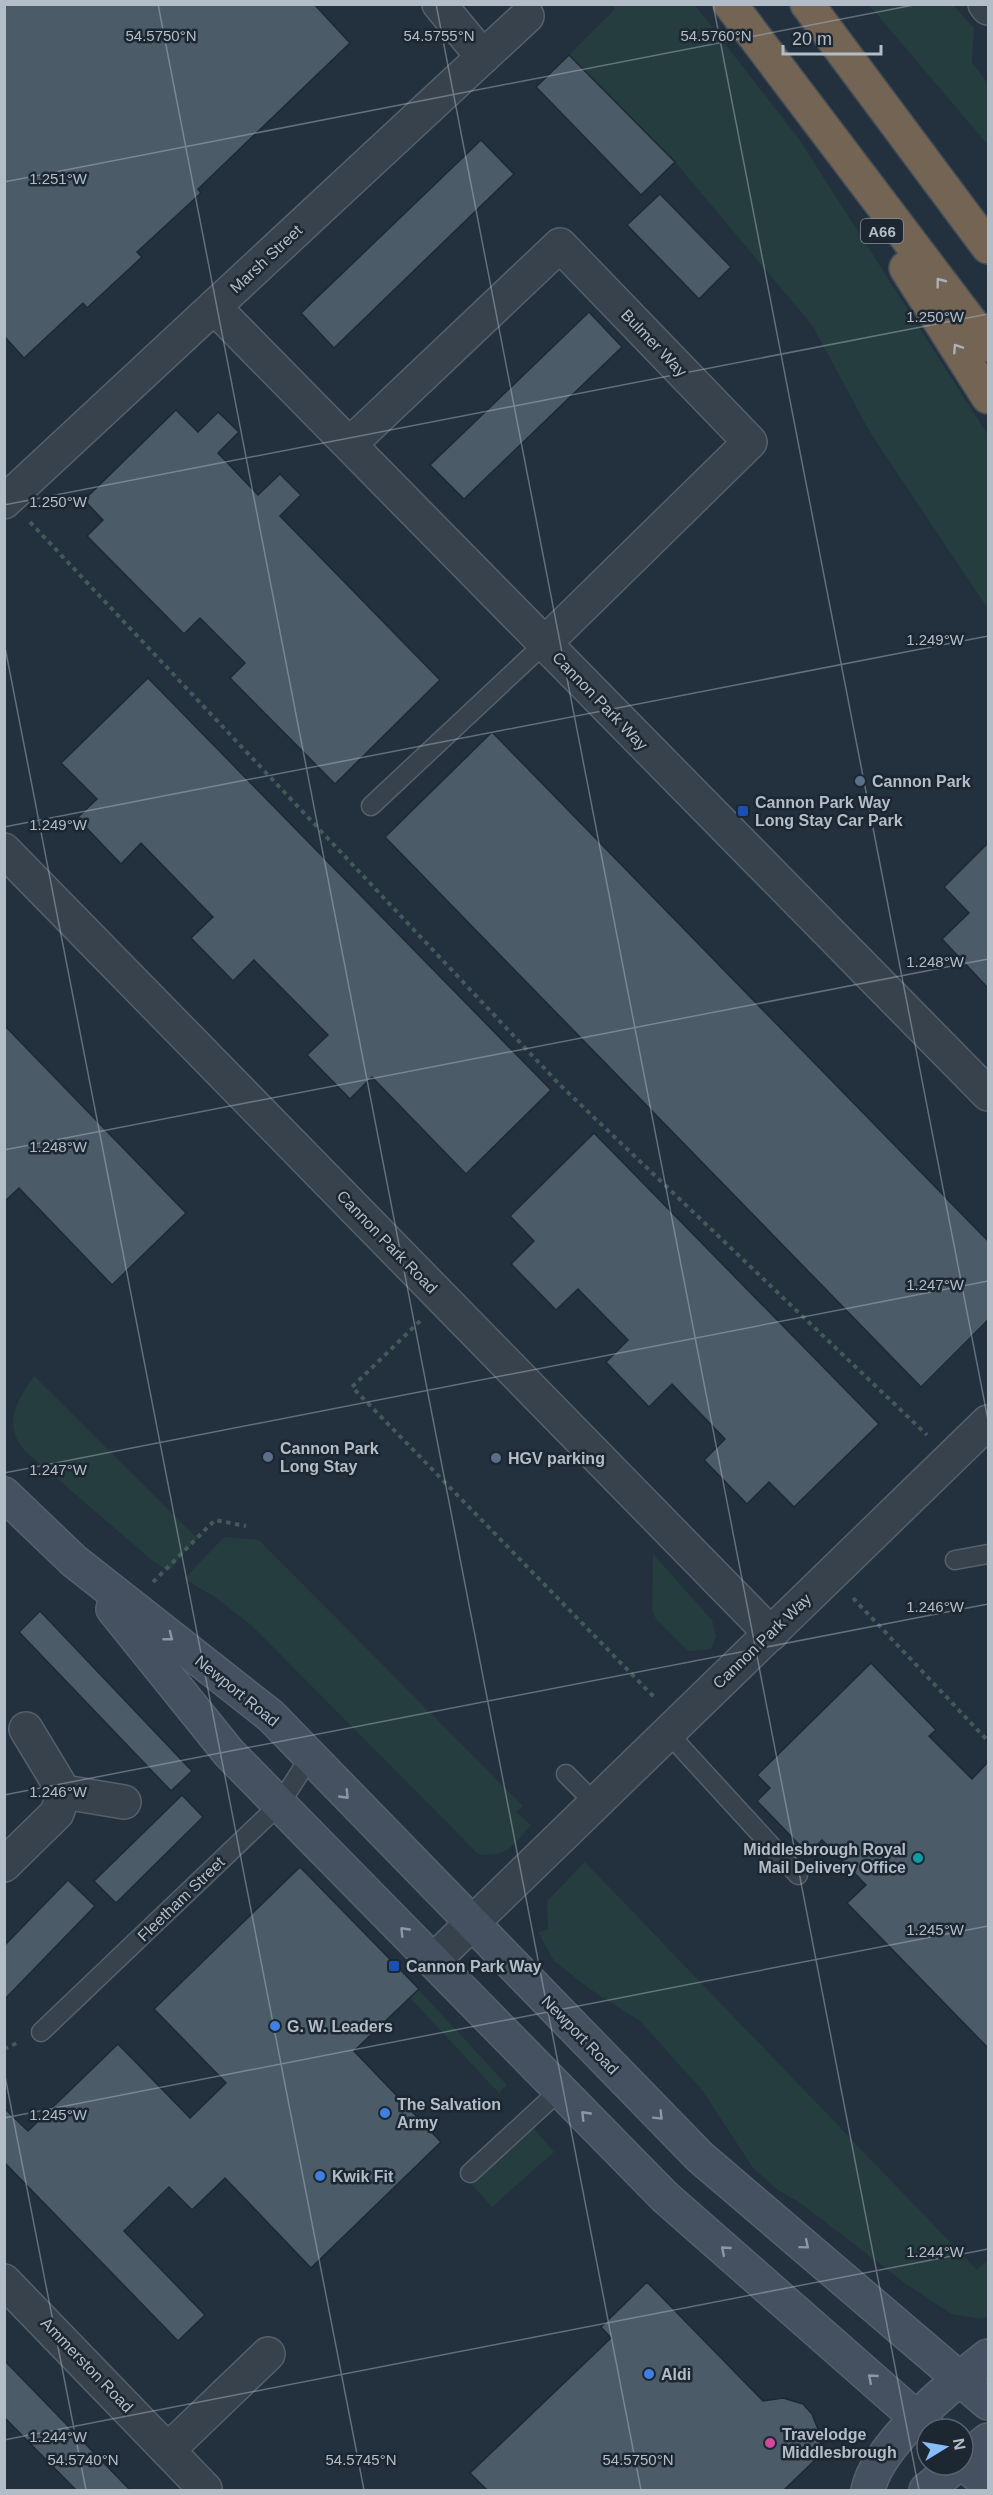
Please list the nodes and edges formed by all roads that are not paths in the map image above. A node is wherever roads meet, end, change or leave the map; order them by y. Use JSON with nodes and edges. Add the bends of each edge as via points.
{"nodes":[{"id":1,"x":440,"y":4,"type":"edge"},
{"id":2,"x":730,"y":4,"type":"edge"},
{"id":3,"x":986,"y":4,"type":"edge"},
{"id":4,"x":988,"y":8,"type":"edge"},
{"id":5,"x":527,"y":16,"type":"dead end"},
{"id":6,"x":816,"y":16,"type":"edge"},
{"id":7,"x":483,"y":57,"type":"junction"},
{"id":8,"x":776,"y":65,"type":"junction"},
{"id":9,"x":988,"y":211,"type":"edge"},
{"id":10,"x":988,"y":247,"type":"edge"},
{"id":11,"x":214,"y":308,"type":"junction"},
{"id":12,"x":988,"y":345,"type":"edge"},
{"id":13,"x":988,"y":397,"type":"edge"},
{"id":14,"x":350,"y":444,"type":"junction"},
{"id":15,"x":6,"y":498,"type":"edge"},
{"id":16,"x":544,"y":644,"type":"junction"},
{"id":17,"x":371,"y":806,"type":"dead end"},
{"id":18,"x":4,"y":850,"type":"edge"},
{"id":19,"x":988,"y":1094,"type":"edge"},
{"id":20,"x":988,"y":1422,"type":"edge"},
{"id":21,"x":4,"y":1494,"type":"edge"},
{"id":22,"x":988,"y":1554,"type":"edge"},
{"id":23,"x":955,"y":1560,"type":"dead end"},
{"id":24,"x":74,"y":1561,"type":"junction"},
{"id":25,"x":771,"y":1634,"type":"junction"},
{"id":26,"x":673,"y":1728,"type":"junction"},
{"id":27,"x":26,"y":1729,"type":"dead end"},
{"id":28,"x":310,"y":1757,"type":"junction"},
{"id":29,"x":566,"y":1774,"type":"dead end"},
{"id":30,"x":64,"y":1792,"type":"junction"},
{"id":31,"x":124,"y":1802,"type":"dead end"},
{"id":32,"x":596,"y":1804,"type":"junction"},
{"id":33,"x":279,"y":1805,"type":"junction"},
{"id":34,"x":4,"y":1865,"type":"edge"},
{"id":35,"x":798,"y":1875,"type":"dead end"},
{"id":36,"x":472,"y":1924,"type":"junction"},
{"id":37,"x":433,"y":1961,"type":"junction"},
{"id":38,"x":42,"y":2032,"type":"dead end"},
{"id":39,"x":560,"y":2090,"type":"junction"},
{"id":40,"x":470,"y":2173,"type":"dead end"},
{"id":41,"x":4,"y":2281,"type":"edge"},
{"id":42,"x":268,"y":2354,"type":"dead end"},
{"id":43,"x":988,"y":2356,"type":"edge"},
{"id":44,"x":961,"y":2377,"type":"junction"},
{"id":45,"x":988,"y":2403,"type":"edge"},
{"id":46,"x":915,"y":2417,"type":"edge"},
{"id":47,"x":927,"y":2417,"type":"edge"},
{"id":48,"x":915,"y":2431,"type":"edge"},
{"id":49,"x":988,"y":2440,"type":"edge"},
{"id":50,"x":169,"y":2450,"type":"junction"},
{"id":51,"x":975,"y":2451,"type":"edge"},
{"id":52,"x":975,"y":2473,"type":"edge"},
{"id":53,"x":942,"y":2477,"type":"edge"},
{"id":54,"x":988,"y":2484,"type":"edge"},
{"id":55,"x":205,"y":2489,"type":"edge"},
{"id":56,"x":868,"y":2490,"type":"edge"},
{"id":57,"x":926,"y":2490,"type":"edge"}],
"edges":[{"from":1,"to":7,"type":"street"},
{"from":2,"to":8,"type":"highway","number":"A66"},
{"from":3,"to":4,"type":"street"},
{"from":5,"to":7,"type":"street","name":"Marsh Street"},
{"from":6,"to":9,"type":"highway"},
{"from":6,"to":10,"type":"highway"},
{"from":7,"to":11,"type":"street","name":"Marsh Street"},
{"from":12,"to":8,"type":"highway","number":"A66","one_way":true},
{"from":13,"to":8,"type":"highway","number":"A66","one_way":true},
{"from":11,"to":14,"type":"street","name":"Cannon Park Way"},
{"from":11,"to":15,"type":"street","name":"Marsh Street"},
{"from":14,"to":16,"type":"street","name":"Cannon Park Way"},
{"from":14,"to":16,"type":"street","name":"Bulmer Way","via":[[560,245],[750,442]]},
{"from":16,"to":17,"type":"lane"},
{"from":16,"to":19,"type":"street","name":"Cannon Park Way"},
{"from":18,"to":25,"type":"street","name":"Cannon Park Road"},
{"from":20,"to":25,"type":"street","name":"Cannon Park Way"},
{"from":21,"to":24,"type":"main road","name":"Newport Road"},
{"from":22,"to":23,"type":"lane"},
{"from":24,"to":28,"type":"main road","name":"Newport Road","one_way":true,"via":[[271,1716]]},
{"from":24,"to":33,"type":"main road","name":"Newport Road","via":[[229,1753]]},
{"from":25,"to":26,"type":"street","name":"Cannon Park Way"},
{"from":26,"to":32,"type":"street","name":"Cannon Park Way"},
{"from":26,"to":35,"type":"lane"},
{"from":27,"to":30,"type":"street"},
{"from":28,"to":33,"type":"lane","name":"Fleetham Street"},
{"from":28,"to":36,"type":"main road","name":"Newport Road","one_way":true},
{"from":29,"to":32,"type":"lane"},
{"from":30,"to":31,"type":"street"},
{"from":30,"to":34,"type":"street","via":[[57,1813]]},
{"from":32,"to":36,"type":"street","name":"Cannon Park Way"},
{"from":37,"to":33,"type":"main road","name":"Newport Road","one_way":true},
{"from":33,"to":38,"type":"lane","name":"Fleetham Street"},
{"from":36,"to":37,"type":"street","name":"Cannon Park Way"},
{"from":36,"to":44,"type":"main road","name":"Newport Road","one_way":true,"via":[[700,2157]]},
{"from":37,"to":39,"type":"main road","name":"Newport Road"},
{"from":39,"to":40,"type":"lane"},
{"from":46,"to":39,"type":"main road","name":"Newport Road","one_way":true,"via":[[665,2197]]},
{"from":41,"to":50,"type":"street","name":"Ammerston Road"},
{"from":42,"to":50,"type":"street"},
{"from":43,"to":44,"type":"main road"},
{"from":44,"to":45,"type":"main road","name":"Newport Road"},
{"from":44,"to":47,"type":"main road"},
{"from":48,"to":56,"type":"main road","via":[[875,2474]]},
{"from":49,"to":51,"type":"main road"},
{"from":50,"to":55,"type":"street","name":"Ammerston Road"},
{"from":52,"to":54,"type":"main road"},
{"from":53,"to":57,"type":"main road"}]}
